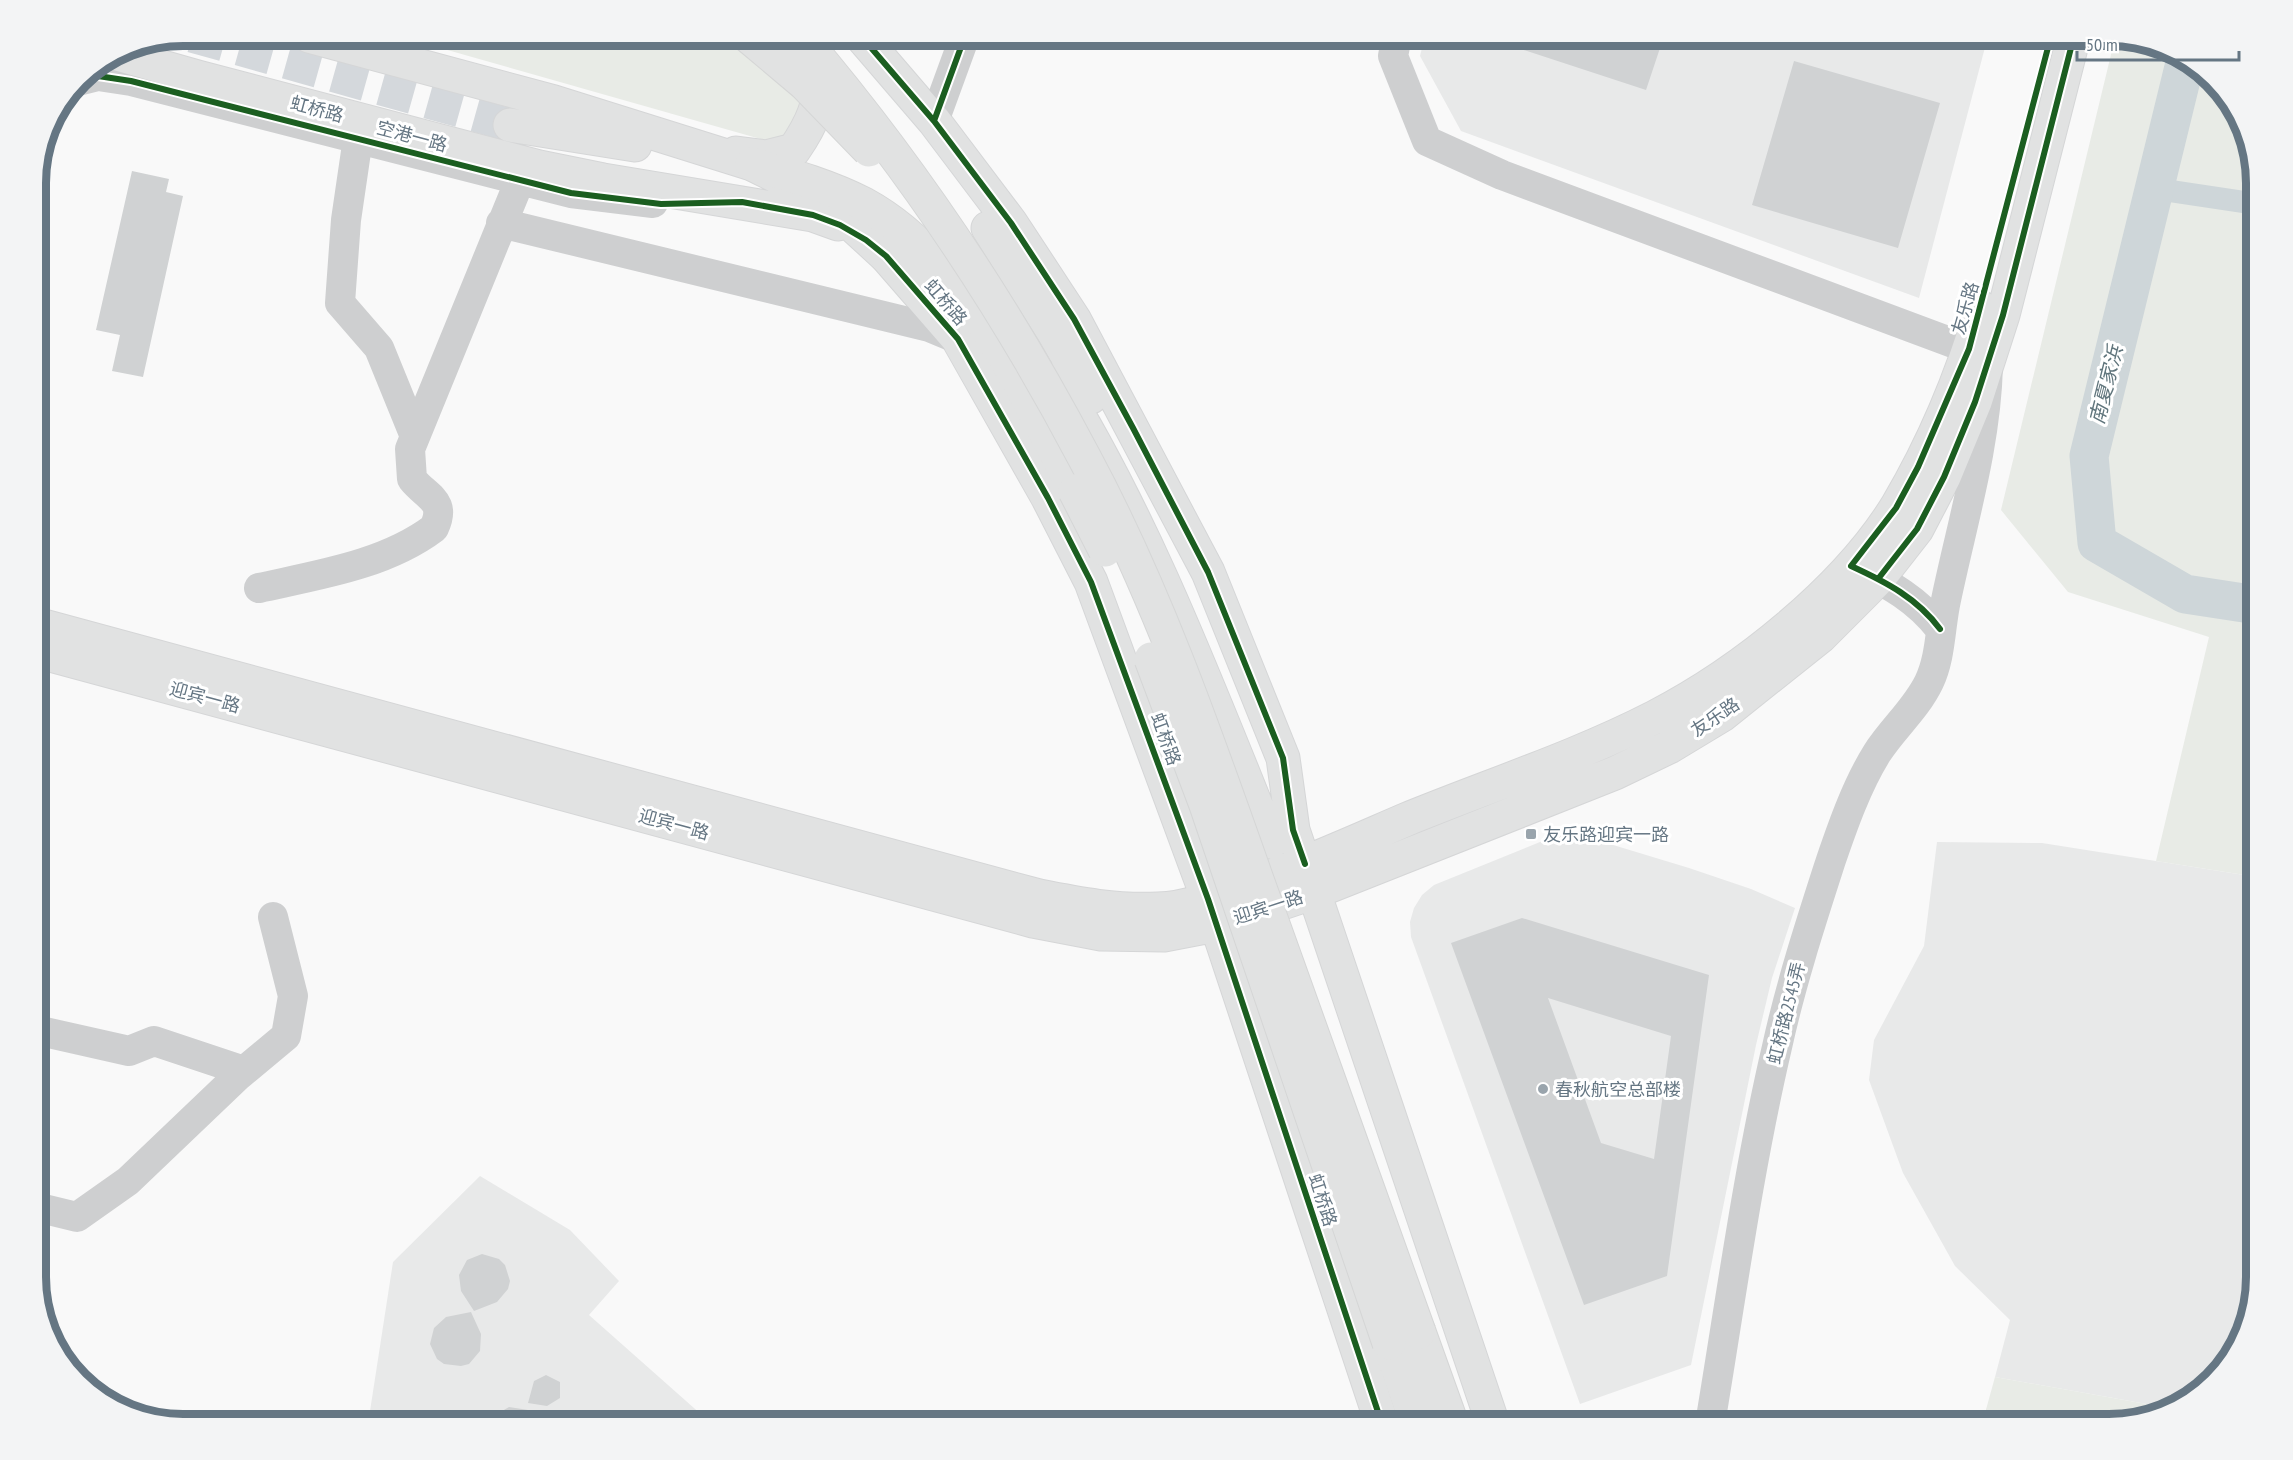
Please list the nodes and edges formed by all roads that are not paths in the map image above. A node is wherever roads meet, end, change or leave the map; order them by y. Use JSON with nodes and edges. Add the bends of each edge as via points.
{"nodes":[{"id":1,"x":1395,"y":46,"type":"edge"},
{"id":2,"x":2049,"y":46,"type":"edge"},
{"id":3,"x":2071,"y":46,"type":"edge"},
{"id":4,"x":349,"y":47,"type":"edge"},
{"id":5,"x":761,"y":47,"type":"edge"},
{"id":6,"x":802,"y":47,"type":"edge"},
{"id":7,"x":805,"y":47,"type":"edge"},
{"id":8,"x":806,"y":47,"type":"edge"},
{"id":9,"x":849,"y":47,"type":"edge"},
{"id":10,"x":870,"y":47,"type":"edge"},
{"id":11,"x":961,"y":47,"type":"edge"},
{"id":12,"x":130,"y":58,"type":"edge"},
{"id":13,"x":98,"y":76,"type":"edge"},
{"id":14,"x":934,"y":121,"type":"junction"},
{"id":15,"x":358,"y":138,"type":"junction"},
{"id":16,"x":699,"y":148,"type":"junction"},
{"id":17,"x":752,"y":164,"type":"junction"},
{"id":18,"x":520,"y":180,"type":"junction"},
{"id":19,"x":742,"y":202,"type":"junction"},
{"id":20,"x":501,"y":223,"type":"junction"},
{"id":21,"x":876,"y":248,"type":"junction"},
{"id":22,"x":994,"y":302,"type":"junction"},
{"id":23,"x":958,"y":339,"type":"junction"},
{"id":24,"x":1978,"y":358,"type":"junction"},
{"id":25,"x":1021,"y":387,"type":"junction"},
{"id":26,"x":414,"y":434,"type":"junction"},
{"id":27,"x":1865,"y":572,"type":"junction"},
{"id":28,"x":259,"y":588,"type":"dead end"},
{"id":29,"x":47,"y":627,"type":"edge"},
{"id":30,"x":1940,"y":629,"type":"junction"},
{"id":31,"x":47,"y":654,"type":"edge"},
{"id":32,"x":1282,"y":836,"type":"junction"},
{"id":33,"x":1310,"y":878,"type":"junction"},
{"id":34,"x":1212,"y":912,"type":"junction"},
{"id":35,"x":273,"y":917,"type":"dead end"},
{"id":36,"x":47,"y":1032,"type":"edge"},
{"id":37,"x":244,"y":1071,"type":"junction"},
{"id":38,"x":47,"y":1210,"type":"edge"},
{"id":39,"x":1404,"y":1337,"type":"junction"},
{"id":40,"x":1379,"y":1414,"type":"edge"},
{"id":41,"x":1416,"y":1414,"type":"edge"},
{"id":42,"x":1446,"y":1414,"type":"edge"},
{"id":43,"x":1490,"y":1414,"type":"edge"},
{"id":44,"x":1712,"y":1414,"type":"edge"}],
"edges":[{"from":1,"to":24,"type":"street","via":[[1393,56],[1427,141],[1502,175]]},
{"from":2,"to":24,"type":"main road","name":"友乐路"},
{"from":3,"to":24,"type":"main road","name":"友乐路","via":[[2003,315]]},
{"from":4,"to":16,"type":"main road","name":"虹桥路","via":[[554,102]]},
{"from":5,"to":22,"type":"main road","bridge":true,"via":[[805,84],[862,142]]},
{"from":6,"to":16,"type":"main road","via":[[818,80],[817,105],[809,128],[794,150],[766,157]]},
{"from":7,"to":22,"type":"main road","bridge":true,"via":[[884,140],[942,220]]},
{"from":8,"to":32,"type":"main road","via":[[893,136],[927,180],[1000,286],[1083,421],[1149,548]]},
{"from":9,"to":32,"type":"main road","via":[[916,124],[967,196],[1054,333],[1159,521],[1199,606],[1262,766]]},
{"from":10,"to":14,"type":"main road"},
{"from":11,"to":14,"type":"street"},
{"from":12,"to":19,"type":"main road","name":"虹桥路","via":[[539,166]]},
{"from":13,"to":15,"type":"street","name":"空港一路"},
{"from":14,"to":32,"type":"main road","via":[[1011,223],[1074,318],[1208,572],[1283,758]]},
{"from":15,"to":18,"type":"street","name":"空港一路"},
{"from":15,"to":26,"type":"street","via":[[346,220],[340,303],[379,348]]},
{"from":16,"to":17,"type":"main road","name":"虹桥路"},
{"from":17,"to":19,"type":"main road","via":[[510,125]]},
{"from":17,"to":21,"type":"main road","name":"虹桥路","via":[[806,191],[838,213]]},
{"from":17,"to":25,"type":"main road","via":[[864,204],[926,251],[969,303]]},
{"from":18,"to":19,"type":"street","name":"空港一路","via":[[571,193],[661,204]]},
{"from":18,"to":20,"type":"street"},
{"from":19,"to":21,"type":"main road","name":"虹桥路","via":[[813,215],[840,225]]},
{"from":20,"to":23,"type":"street","via":[[929,327]]},
{"from":20,"to":26,"type":"street","via":[[436,391]]},
{"from":21,"to":23,"type":"main road","name":"虹桥路"},
{"from":21,"to":25,"type":"main road","via":[[934,290],[975,331]]},
{"from":22,"to":39,"type":"main road","bridge":true,"via":[[1086,459],[1130,551],[1198,714]]},
{"from":23,"to":34,"type":"main road","name":"虹桥路","via":[[1091,582]]},
{"from":24,"to":27,"type":"main road","name":"友乐路"},
{"from":24,"to":30,"type":"street","name":"虹桥路2545弄","via":[[1985,424]]},
{"from":25,"to":39,"type":"main road","bridge":true,"via":[[1113,566],[1161,683]]},
{"from":26,"to":28,"type":"street","via":[[409,461],[412,478],[437,503],[440,511],[434,528],[389,553]]},
{"from":27,"to":30,"type":"street","via":[[1927,611]]},
{"from":27,"to":33,"type":"main road","name":"友乐路","via":[[1802,614],[1704,689],[1654,717],[1578,752],[1407,820]]},
{"from":29,"to":34,"type":"main road","name":"迎宾一路","via":[[1039,896],[1103,909]]},
{"from":30,"to":44,"type":"street","name":"虹桥路2545弄","via":[[1936,664],[1929,682],[1877,754],[1860,786],[1801,951],[1776,1048]]},
{"from":31,"to":34,"type":"main road","name":"迎宾一路","via":[[1033,921],[1101,934],[1164,935]]},
{"from":32,"to":33,"type":"main road"},
{"from":33,"to":34,"type":"main road","name":"迎宾一路"},
{"from":33,"to":43,"type":"main road"},
{"from":34,"to":40,"type":"main road","name":"虹桥路"},
{"from":35,"to":37,"type":"street","via":[[293,996],[285,1036]]},
{"from":36,"to":37,"type":"street","via":[[129,1051],[154,1041]]},
{"from":37,"to":38,"type":"street","via":[[128,1180],[77,1217]]},
{"from":39,"to":41,"type":"main road"},
{"from":39,"to":42,"type":"main road"}]}
